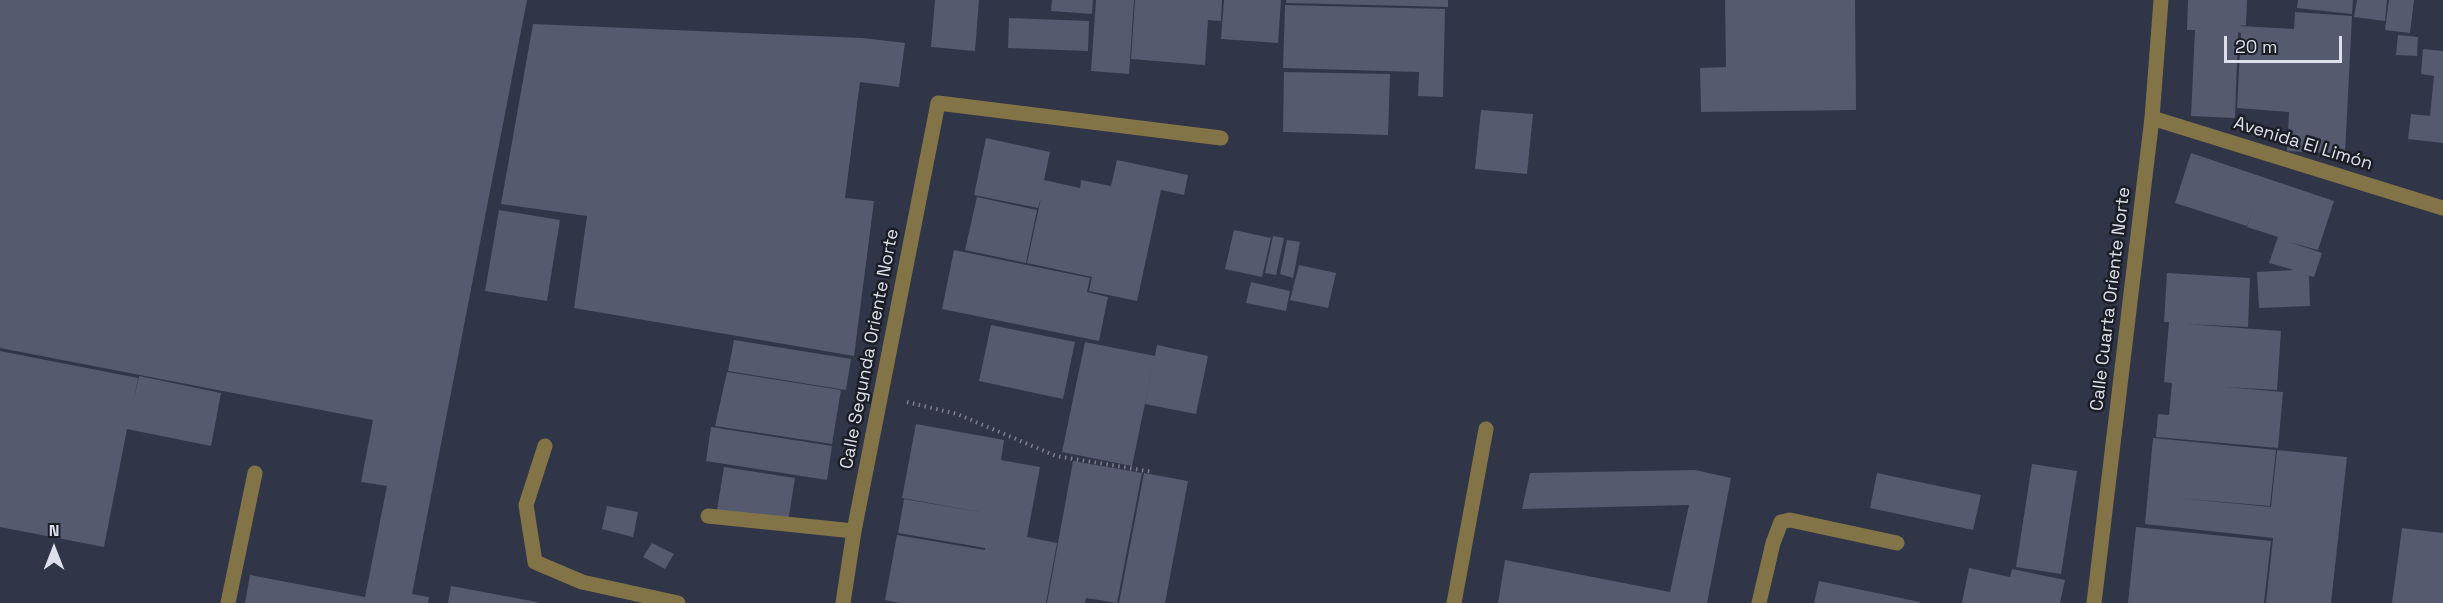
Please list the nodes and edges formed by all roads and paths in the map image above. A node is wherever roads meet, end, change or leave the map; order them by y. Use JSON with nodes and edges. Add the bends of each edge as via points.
{"nodes":[{"id":1,"x":2161,"y":0,"type":"edge"},
{"id":2,"x":2152,"y":117,"type":"junction"},
{"id":3,"x":1221,"y":138,"type":"dead end"},
{"id":4,"x":2443,"y":208,"type":"edge"},
{"id":5,"x":880,"y":395,"type":"junction"},
{"id":6,"x":1486,"y":429,"type":"dead end"},
{"id":7,"x":545,"y":446,"type":"dead end"},
{"id":8,"x":1153,"y":472,"type":"dead end"},
{"id":9,"x":255,"y":473,"type":"dead end"},
{"id":10,"x":708,"y":516,"type":"dead end"},
{"id":11,"x":854,"y":531,"type":"junction"},
{"id":12,"x":1897,"y":543,"type":"dead end"},
{"id":13,"x":228,"y":603,"type":"edge"},
{"id":14,"x":678,"y":603,"type":"edge"},
{"id":15,"x":843,"y":603,"type":"edge"},
{"id":16,"x":1454,"y":603,"type":"edge"},
{"id":17,"x":1759,"y":603,"type":"edge"},
{"id":18,"x":2094,"y":603,"type":"edge"}],
"edges":[{"from":1,"to":2,"type":"street","name":"Calle Cuarta Oriente Norte"},
{"from":2,"to":4,"type":"street","name":"Avenida El Limón"},
{"from":2,"to":18,"type":"street","name":"Calle Cuarta Oriente Norte"},
{"from":3,"to":5,"type":"street","name":"Calle Segunda Oriente Norte","via":[[938,103]]},
{"from":5,"to":8,"type":"path","via":[[957,414],[1056,456]]},
{"from":5,"to":11,"type":"street","name":"Calle Segunda Oriente Norte"},
{"from":6,"to":16,"type":"street"},
{"from":7,"to":14,"type":"street","via":[[526,505],[535,561],[582,582]]},
{"from":9,"to":13,"type":"street"},
{"from":10,"to":11,"type":"street"},
{"from":11,"to":15,"type":"street","name":"Calle Segunda Oriente Norte"},
{"from":12,"to":17,"type":"street","via":[[1790,520],[1781,522]]}]}
